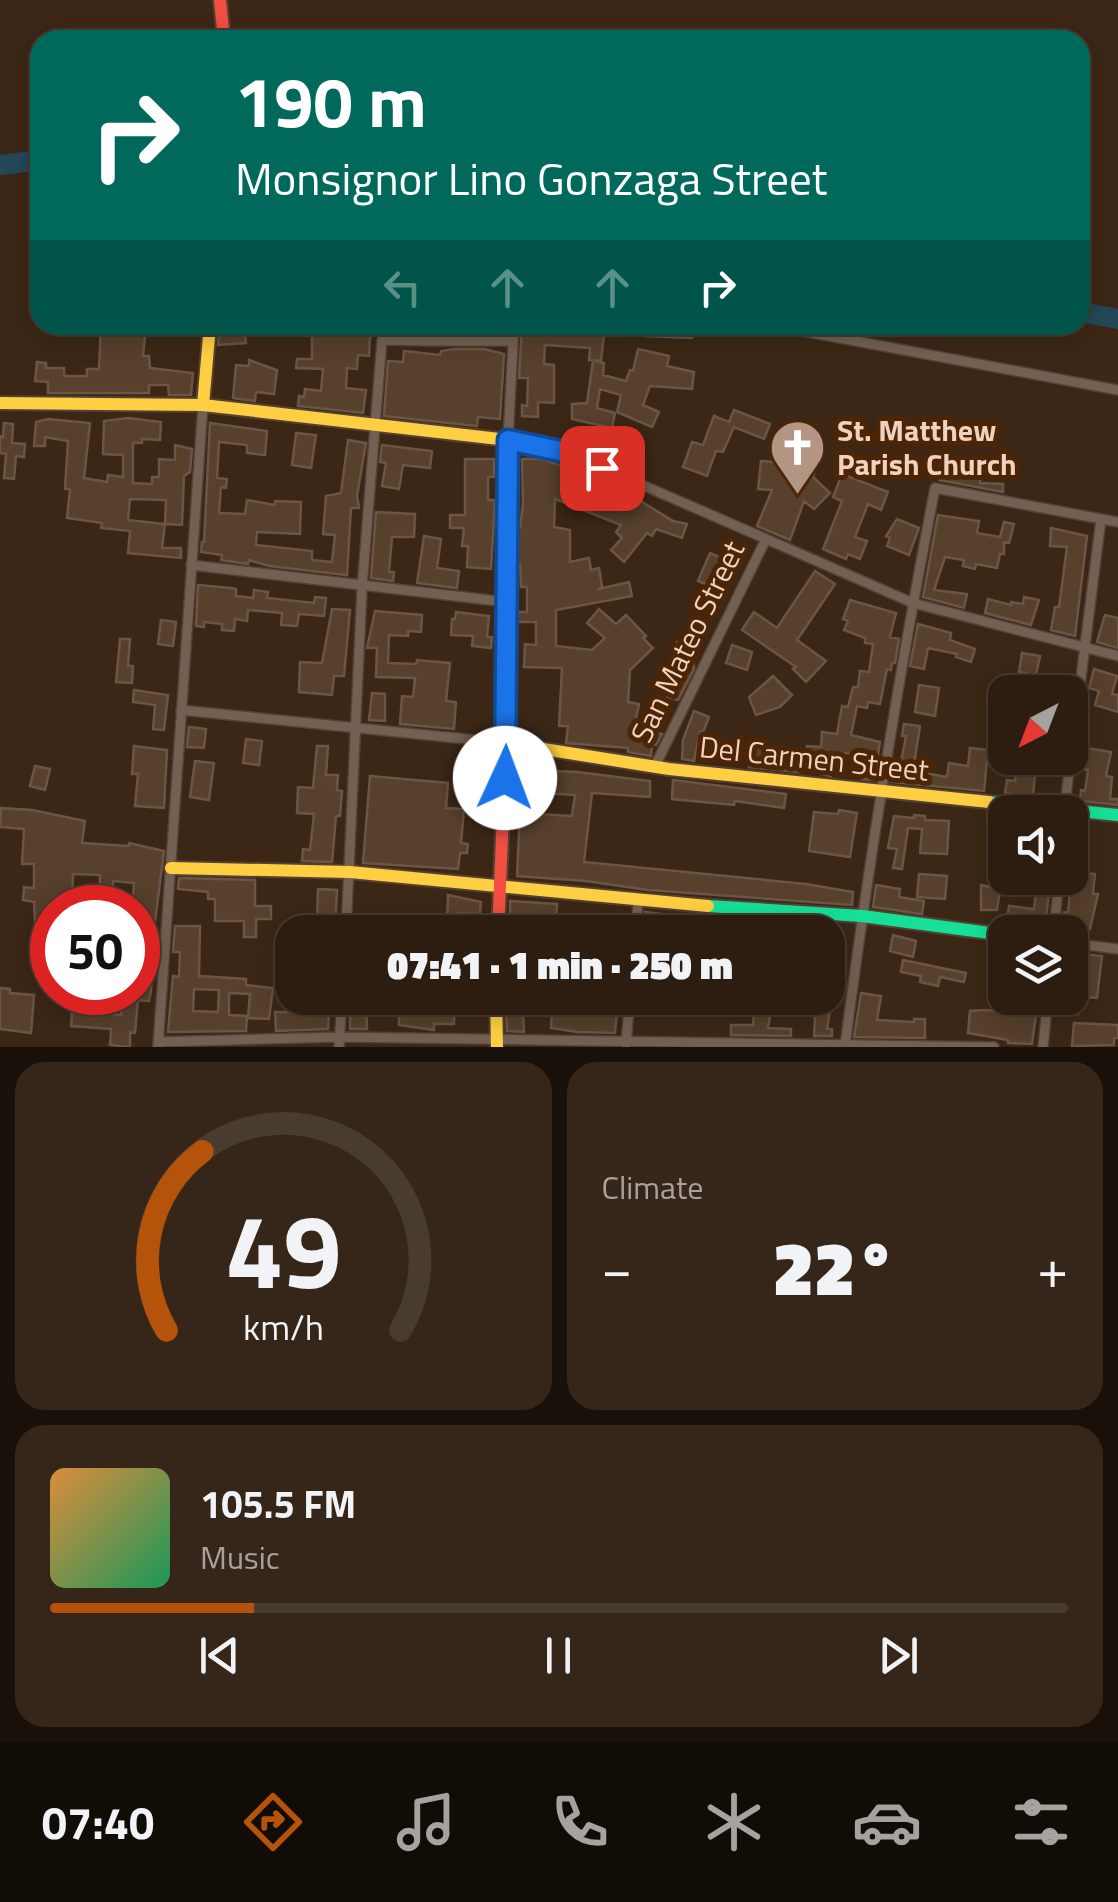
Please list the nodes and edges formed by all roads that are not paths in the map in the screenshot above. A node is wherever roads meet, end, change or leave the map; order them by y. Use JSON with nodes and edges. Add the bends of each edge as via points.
{"nodes":[{"id":1,"x":220,"y":0,"type":"edge"},
{"id":2,"x":223,"y":30,"type":"edge"},
{"id":3,"x":209,"y":335,"type":"edge"},
{"id":4,"x":426,"y":335,"type":"edge"},
{"id":5,"x":513,"y":335,"type":"edge"},
{"id":6,"x":824,"y":335,"type":"edge"},
{"id":7,"x":426,"y":341,"type":"junction"},
{"id":8,"x":513,"y":341,"type":"junction"},
{"id":9,"x":1118,"y":390,"type":"edge"},
{"id":10,"x":0,"y":403,"type":"edge"},
{"id":11,"x":204,"y":406,"type":"junction"},
{"id":12,"x":373,"y":425,"type":"junction"},
{"id":13,"x":502,"y":440,"type":"junction"},
{"id":14,"x":1102,"y":519,"type":"junction"},
{"id":15,"x":1118,"y":522,"type":"edge"},
{"id":16,"x":766,"y":539,"type":"junction"},
{"id":17,"x":191,"y":565,"type":"junction"},
{"id":18,"x":362,"y":588,"type":"junction"},
{"id":19,"x":506,"y":602,"type":"junction"},
{"id":20,"x":912,"y":603,"type":"junction"},
{"id":21,"x":1084,"y":647,"type":"junction"},
{"id":22,"x":1118,"y":656,"type":"edge"},
{"id":23,"x":180,"y":710,"type":"junction"},
{"id":24,"x":356,"y":727,"type":"junction"},
{"id":25,"x":506,"y":743,"type":"junction"},
{"id":26,"x":655,"y":766,"type":"junction"},
{"id":27,"x":882,"y":792,"type":"junction"},
{"id":28,"x":1066,"y":795,"type":"edge"},
{"id":29,"x":988,"y":802,"type":"edge"},
{"id":30,"x":1088,"y":812,"type":"edge"},
{"id":31,"x":1118,"y":815,"type":"edge"},
{"id":32,"x":171,"y":868,"type":"junction"},
{"id":33,"x":350,"y":872,"type":"junction"},
{"id":34,"x":500,"y":884,"type":"junction"},
{"id":35,"x":638,"y":902,"type":"junction"},
{"id":36,"x":347,"y":915,"type":"edge"},
{"id":37,"x":499,"y":915,"type":"edge"},
{"id":38,"x":637,"y":915,"type":"edge"},
{"id":39,"x":862,"y":916,"type":"junction"},
{"id":40,"x":988,"y":933,"type":"edge"},
{"id":41,"x":1088,"y":946,"type":"edge"},
{"id":42,"x":1118,"y":949,"type":"edge"},
{"id":43,"x":341,"y":1015,"type":"edge"},
{"id":44,"x":496,"y":1015,"type":"edge"},
{"id":45,"x":629,"y":1015,"type":"edge"},
{"id":46,"x":1046,"y":1015,"type":"edge"},
{"id":47,"x":339,"y":1042,"type":"edge"},
{"id":48,"x":497,"y":1043,"type":"edge"},
{"id":49,"x":626,"y":1044,"type":"edge"},
{"id":50,"x":158,"y":1045,"type":"edge"},
{"id":51,"x":845,"y":1045,"type":"edge"},
{"id":52,"x":994,"y":1047,"type":"edge"},
{"id":53,"x":1043,"y":1047,"type":"edge"}],
"edges":[{"from":1,"to":2,"type":"street"},
{"from":3,"to":11,"type":"street"},
{"from":4,"to":7,"type":"street"},
{"from":5,"to":8,"type":"street"},
{"from":6,"to":9,"type":"street"},
{"from":7,"to":8,"type":"street"},
{"from":7,"to":12,"type":"street","via":[[382,340]]},
{"from":8,"to":13,"type":"street"},
{"from":10,"to":11,"type":"street"},
{"from":11,"to":12,"type":"street"},
{"from":11,"to":17,"type":"street"},
{"from":12,"to":13,"type":"street"},
{"from":12,"to":18,"type":"street"},
{"from":13,"to":16,"type":"street","via":[[570,453]]},
{"from":13,"to":19,"type":"street"},
{"from":14,"to":15,"type":"street"},
{"from":14,"to":20,"type":"street","via":[[935,488]]},
{"from":14,"to":21,"type":"street"},
{"from":16,"to":20,"type":"street"},
{"from":16,"to":26,"type":"street","name":"San Mateo Street"},
{"from":17,"to":18,"type":"street"},
{"from":17,"to":23,"type":"street"},
{"from":18,"to":19,"type":"street"},
{"from":18,"to":24,"type":"street"},
{"from":19,"to":25,"type":"street"},
{"from":20,"to":21,"type":"street"},
{"from":20,"to":27,"type":"street"},
{"from":21,"to":22,"type":"street"},
{"from":21,"to":28,"type":"street"},
{"from":23,"to":24,"type":"street"},
{"from":23,"to":32,"type":"street"},
{"from":24,"to":25,"type":"street"},
{"from":24,"to":33,"type":"street"},
{"from":25,"to":26,"type":"street","name":"Del Carmen Street"},
{"from":25,"to":34,"type":"street"},
{"from":26,"to":27,"type":"street","name":"Del Carmen Street"},
{"from":27,"to":29,"type":"street","name":"Del Carmen Street"},
{"from":27,"to":39,"type":"street"},
{"from":30,"to":31,"type":"street","name":"Del Carmen Street"},
{"from":32,"to":33,"type":"street"},
{"from":32,"to":50,"type":"street"},
{"from":33,"to":34,"type":"street"},
{"from":33,"to":36,"type":"street"},
{"from":34,"to":35,"type":"street"},
{"from":34,"to":37,"type":"street"},
{"from":35,"to":38,"type":"street"},
{"from":35,"to":39,"type":"street"},
{"from":39,"to":40,"type":"street"},
{"from":39,"to":51,"type":"street"},
{"from":41,"to":42,"type":"street"},
{"from":43,"to":47,"type":"street"},
{"from":44,"to":48,"type":"street"},
{"from":45,"to":49,"type":"street"},
{"from":46,"to":53,"type":"street"},
{"from":47,"to":48,"type":"street"},
{"from":47,"to":50,"type":"street"},
{"from":48,"to":49,"type":"street"},
{"from":49,"to":51,"type":"street"},
{"from":51,"to":52,"type":"street"}]}
